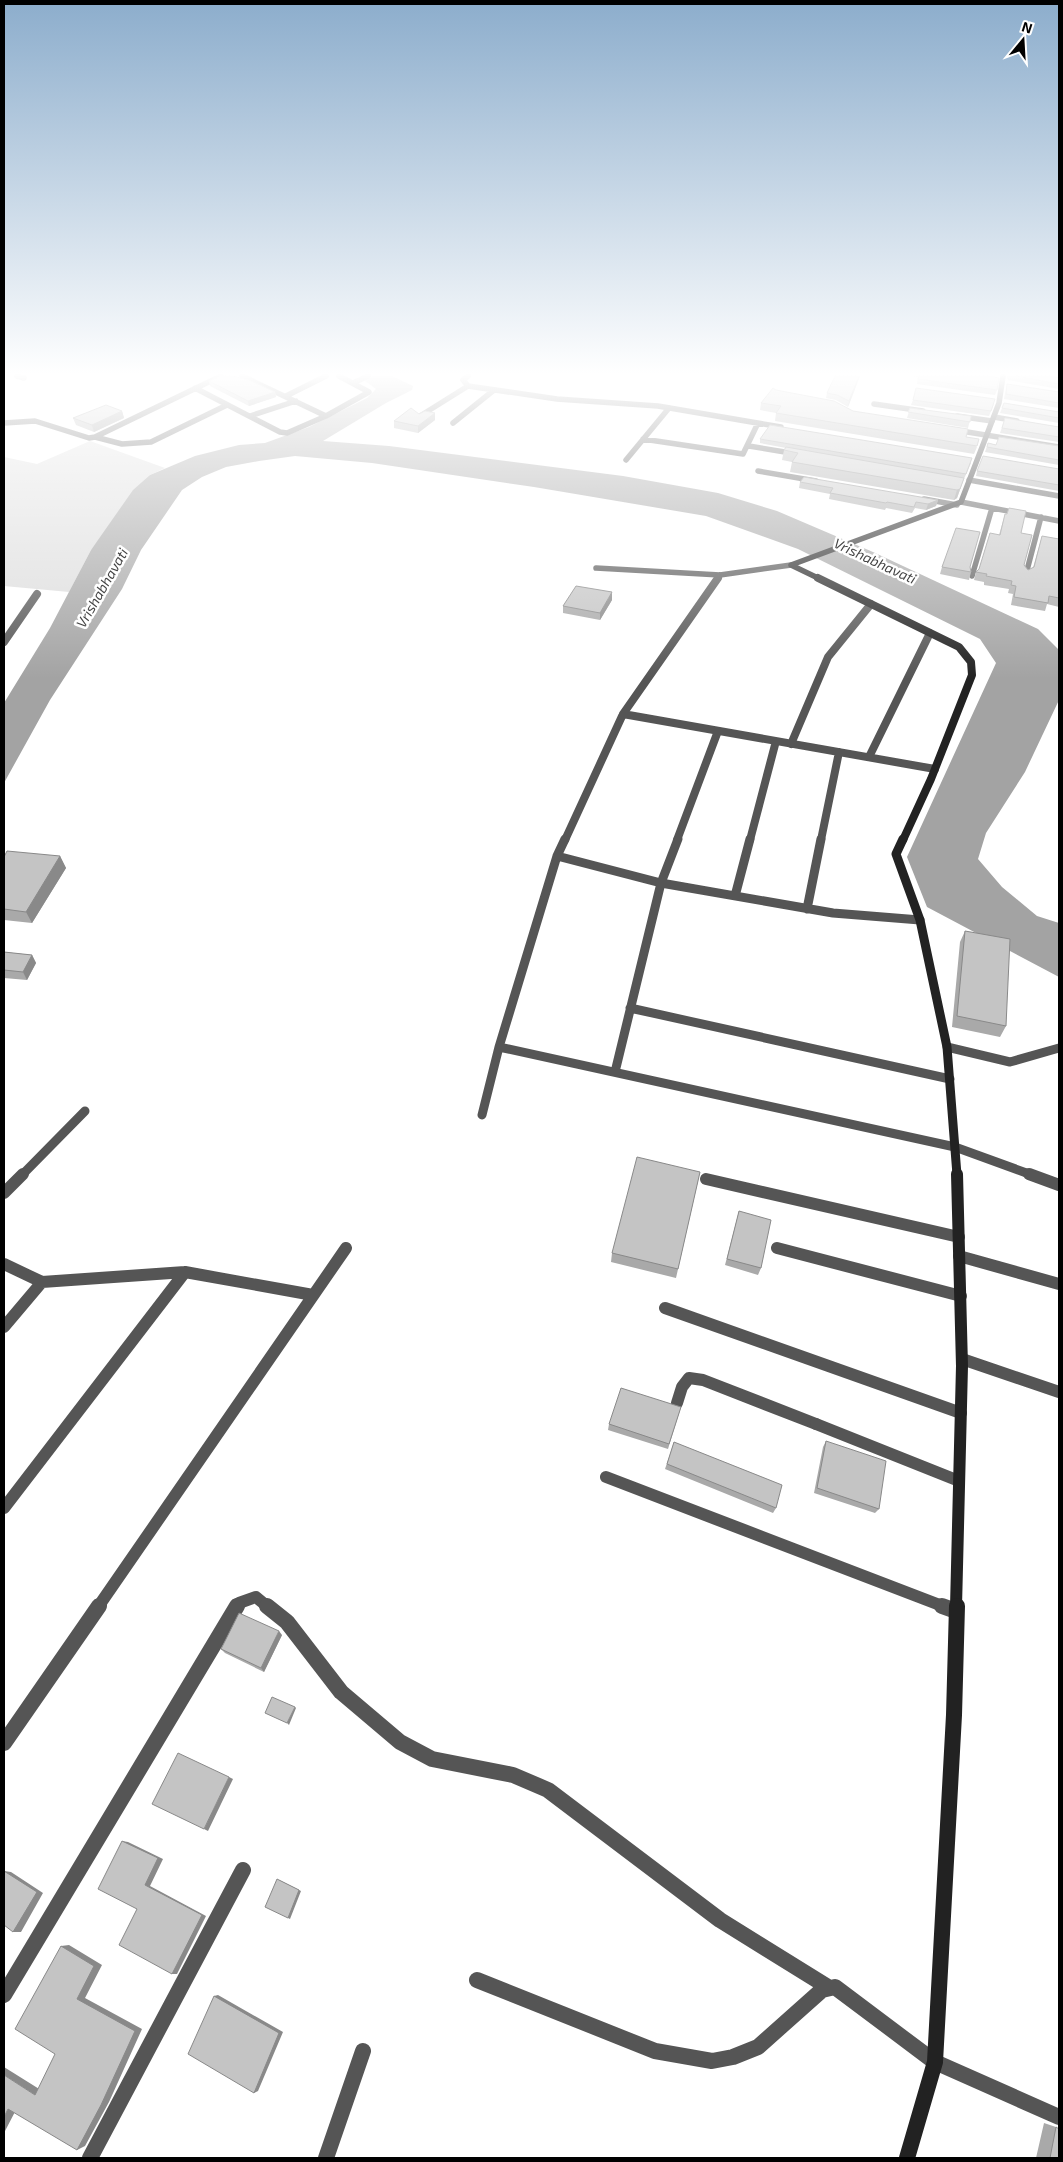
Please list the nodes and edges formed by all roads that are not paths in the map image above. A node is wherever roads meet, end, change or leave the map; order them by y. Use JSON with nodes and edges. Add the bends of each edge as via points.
{"nodes":[{"id":1,"x":794,"y":477,"type":"edge"},
{"id":2,"x":971,"y":477,"type":"edge"},
{"id":3,"x":825,"y":482,"type":"edge"},
{"id":4,"x":959,"y":482,"type":"edge"},
{"id":5,"x":969,"y":482,"type":"junction"},
{"id":6,"x":1059,"y":496,"type":"edge"},
{"id":7,"x":919,"y":498,"type":"edge"},
{"id":8,"x":959,"y":504,"type":"junction"},
{"id":9,"x":992,"y":508,"type":"junction"},
{"id":10,"x":1041,"y":517,"type":"junction"},
{"id":11,"x":1059,"y":520,"type":"edge"},
{"id":12,"x":793,"y":564,"type":"junction"},
{"id":13,"x":596,"y":568,"type":"dead end"},
{"id":14,"x":1026,"y":574,"type":"edge"},
{"id":15,"x":720,"y":575,"type":"junction"},
{"id":16,"x":972,"y":576,"type":"edge"},
{"id":17,"x":37,"y":594,"type":"dead end"},
{"id":18,"x":871,"y":604,"type":"junction"},
{"id":19,"x":930,"y":633,"type":"junction"},
{"id":20,"x":4,"y":642,"type":"edge"},
{"id":21,"x":14,"y":644,"type":"dead end"},
{"id":22,"x":623,"y":714,"type":"junction"},
{"id":23,"x":718,"y":731,"type":"junction"},
{"id":24,"x":776,"y":741,"type":"junction"},
{"id":25,"x":791,"y":744,"type":"junction"},
{"id":26,"x":839,"y":752,"type":"junction"},
{"id":27,"x":869,"y":758,"type":"junction"},
{"id":28,"x":935,"y":769,"type":"junction"},
{"id":29,"x":557,"y":856,"type":"junction"},
{"id":30,"x":661,"y":883,"type":"junction"},
{"id":31,"x":735,"y":896,"type":"junction"},
{"id":32,"x":808,"y":908,"type":"junction"},
{"id":33,"x":920,"y":920,"type":"junction"},
{"id":34,"x":630,"y":1008,"type":"junction"},
{"id":35,"x":499,"y":1047,"type":"junction"},
{"id":36,"x":947,"y":1047,"type":"junction"},
{"id":37,"x":1059,"y":1048,"type":"edge"},
{"id":38,"x":615,"y":1072,"type":"junction"},
{"id":39,"x":950,"y":1079,"type":"junction"},
{"id":40,"x":85,"y":1111,"type":"dead end"},
{"id":41,"x":482,"y":1114,"type":"dead end"},
{"id":42,"x":955,"y":1147,"type":"junction"},
{"id":43,"x":706,"y":1179,"type":"dead end"},
{"id":44,"x":1059,"y":1185,"type":"edge"},
{"id":45,"x":4,"y":1193,"type":"edge"},
{"id":46,"x":959,"y":1237,"type":"junction"},
{"id":47,"x":346,"y":1248,"type":"dead end"},
{"id":48,"x":777,"y":1248,"type":"dead end"},
{"id":49,"x":960,"y":1256,"type":"junction"},
{"id":50,"x":4,"y":1264,"type":"edge"},
{"id":51,"x":185,"y":1272,"type":"junction"},
{"id":52,"x":42,"y":1282,"type":"junction"},
{"id":53,"x":1059,"y":1284,"type":"edge"},
{"id":54,"x":313,"y":1295,"type":"junction"},
{"id":55,"x":961,"y":1296,"type":"junction"},
{"id":56,"x":665,"y":1308,"type":"dead end"},
{"id":57,"x":4,"y":1327,"type":"edge"},
{"id":58,"x":962,"y":1359,"type":"junction"},
{"id":59,"x":1059,"y":1392,"type":"edge"},
{"id":60,"x":677,"y":1403,"type":"dead end"},
{"id":61,"x":961,"y":1413,"type":"junction"},
{"id":62,"x":606,"y":1477,"type":"dead end"},
{"id":63,"x":959,"y":1481,"type":"junction"},
{"id":64,"x":4,"y":1508,"type":"edge"},
{"id":65,"x":956,"y":1611,"type":"junction"},
{"id":66,"x":4,"y":1743,"type":"edge"},
{"id":67,"x":244,"y":1870,"type":"dead end"},
{"id":68,"x":476,"y":1980,"type":"dead end"},
{"id":69,"x":828,"y":1987,"type":"junction"},
{"id":70,"x":4,"y":1995,"type":"edge"},
{"id":71,"x":363,"y":2051,"type":"dead end"},
{"id":72,"x":935,"y":2062,"type":"junction"},
{"id":73,"x":1059,"y":2117,"type":"edge"},
{"id":74,"x":90,"y":2158,"type":"edge"},
{"id":75,"x":326,"y":2158,"type":"edge"},
{"id":76,"x":907,"y":2158,"type":"edge"}],
"edges":[{"from":1,"to":3,"type":"street"},
{"from":2,"to":5,"type":"street"},
{"from":4,"to":5,"type":"street"},
{"from":5,"to":6,"type":"street"},
{"from":5,"to":8,"type":"street"},
{"from":7,"to":8,"type":"street"},
{"from":8,"to":9,"type":"street"},
{"from":8,"to":12,"type":"street"},
{"from":9,"to":10,"type":"street"},
{"from":9,"to":16,"type":"street"},
{"from":10,"to":11,"type":"street"},
{"from":10,"to":14,"type":"street"},
{"from":12,"to":15,"type":"street"},
{"from":12,"to":18,"type":"street"},
{"from":13,"to":15,"type":"street"},
{"from":15,"to":22,"type":"street"},
{"from":17,"to":20,"type":"street"},
{"from":18,"to":19,"type":"street"},
{"from":18,"to":25,"type":"street","via":[[828,657]]},
{"from":19,"to":27,"type":"street"},
{"from":19,"to":28,"type":"street","via":[[958,647],[971,662],[972,675]]},
{"from":20,"to":21,"type":"street"},
{"from":22,"to":23,"type":"street"},
{"from":22,"to":29,"type":"street"},
{"from":23,"to":24,"type":"street"},
{"from":23,"to":30,"type":"street"},
{"from":24,"to":25,"type":"street"},
{"from":24,"to":31,"type":"street"},
{"from":25,"to":26,"type":"street"},
{"from":26,"to":27,"type":"street"},
{"from":26,"to":32,"type":"street"},
{"from":27,"to":28,"type":"street"},
{"from":28,"to":33,"type":"street","via":[[896,854]]},
{"from":29,"to":30,"type":"street"},
{"from":29,"to":35,"type":"street"},
{"from":30,"to":31,"type":"street"},
{"from":30,"to":34,"type":"street"},
{"from":31,"to":32,"type":"street"},
{"from":32,"to":33,"type":"street"},
{"from":33,"to":36,"type":"street"},
{"from":34,"to":38,"type":"street"},
{"from":34,"to":39,"type":"street"},
{"from":35,"to":38,"type":"street"},
{"from":35,"to":41,"type":"street"},
{"from":36,"to":37,"type":"street","via":[[1010,1062]]},
{"from":36,"to":39,"type":"street"},
{"from":38,"to":42,"type":"street"},
{"from":39,"to":42,"type":"street"},
{"from":40,"to":45,"type":"street"},
{"from":42,"to":44,"type":"street"},
{"from":42,"to":46,"type":"street"},
{"from":43,"to":46,"type":"street"},
{"from":46,"to":49,"type":"street"},
{"from":47,"to":54,"type":"street"},
{"from":48,"to":55,"type":"street"},
{"from":49,"to":53,"type":"street"},
{"from":49,"to":55,"type":"street"},
{"from":50,"to":52,"type":"street"},
{"from":51,"to":52,"type":"street"},
{"from":51,"to":54,"type":"street"},
{"from":51,"to":64,"type":"street"},
{"from":52,"to":57,"type":"street"},
{"from":54,"to":66,"type":"street"},
{"from":55,"to":58,"type":"street"},
{"from":56,"to":61,"type":"street"},
{"from":58,"to":59,"type":"street"},
{"from":58,"to":61,"type":"street"},
{"from":60,"to":63,"type":"street","via":[[689,1378],[702,1380]]},
{"from":61,"to":63,"type":"street"},
{"from":62,"to":65,"type":"street"},
{"from":63,"to":65,"type":"street"},
{"from":65,"to":72,"type":"street","via":[[954,1715]]},
{"from":67,"to":74,"type":"street"},
{"from":68,"to":69,"type":"street","via":[[655,2051],[712,2060],[733,2057],[758,2047]]},
{"from":69,"to":70,"type":"street","via":[[720,1920],[548,1790],[513,1775],[432,1759],[400,1742],[341,1692],[287,1622],[256,1597],[239,1603]]},
{"from":69,"to":72,"type":"street","via":[[842,1991]]},
{"from":71,"to":75,"type":"street"},
{"from":72,"to":73,"type":"street"},
{"from":72,"to":76,"type":"street"}]}
